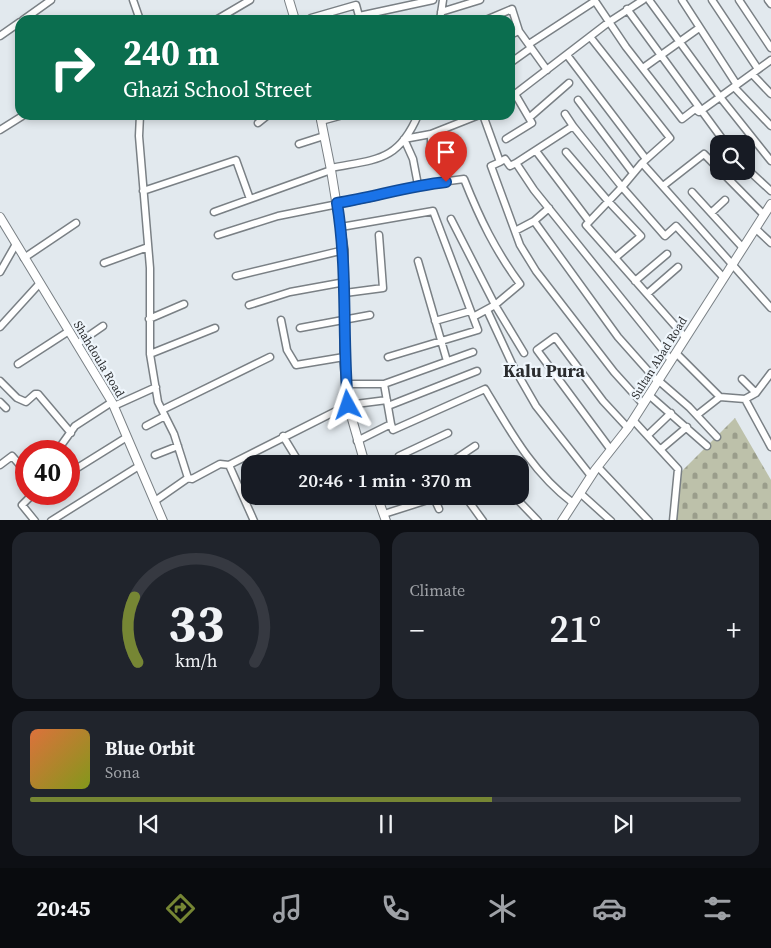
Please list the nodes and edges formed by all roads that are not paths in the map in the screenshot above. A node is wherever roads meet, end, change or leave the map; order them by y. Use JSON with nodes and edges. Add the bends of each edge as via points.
{"nodes":[{"id":1,"x":51,"y":0,"type":"edge"},
{"id":2,"x":133,"y":0,"type":"edge"},
{"id":3,"x":250,"y":0,"type":"edge"},
{"id":4,"x":289,"y":0,"type":"edge"},
{"id":5,"x":433,"y":0,"type":"edge"},
{"id":6,"x":444,"y":0,"type":"edge"},
{"id":7,"x":480,"y":0,"type":"edge"},
{"id":8,"x":642,"y":0,"type":"edge"},
{"id":9,"x":649,"y":0,"type":"edge"},
{"id":10,"x":682,"y":0,"type":"edge"},
{"id":11,"x":712,"y":0,"type":"edge"},
{"id":12,"x":739,"y":0,"type":"edge"},
{"id":13,"x":768,"y":0,"type":"edge"},
{"id":14,"x":633,"y":2,"type":"edge"},
{"id":15,"x":771,"y":4,"type":"edge"},
{"id":16,"x":626,"y":10,"type":"junction"},
{"id":17,"x":442,"y":12,"type":"junction"},
{"id":18,"x":30,"y":15,"type":"edge"},
{"id":19,"x":138,"y":15,"type":"edge"},
{"id":20,"x":224,"y":15,"type":"edge"},
{"id":21,"x":292,"y":15,"type":"edge"},
{"id":22,"x":321,"y":15,"type":"edge"},
{"id":23,"x":360,"y":15,"type":"edge"},
{"id":24,"x":365,"y":15,"type":"edge"},
{"id":25,"x":441,"y":15,"type":"edge"},
{"id":26,"x":498,"y":15,"type":"edge"},
{"id":27,"x":514,"y":15,"type":"edge"},
{"id":28,"x":515,"y":18,"type":"edge"},
{"id":29,"x":609,"y":22,"type":"junction"},
{"id":30,"x":15,"y":26,"type":"edge"},
{"id":31,"x":698,"y":28,"type":"junction"},
{"id":32,"x":519,"y":31,"type":"junction"},
{"id":33,"x":515,"y":33,"type":"edge"},
{"id":34,"x":0,"y":36,"type":"edge"},
{"id":35,"x":591,"y":38,"type":"junction"},
{"id":36,"x":679,"y":41,"type":"junction"},
{"id":37,"x":530,"y":46,"type":"junction"},
{"id":38,"x":771,"y":48,"type":"edge"},
{"id":39,"x":568,"y":55,"type":"junction"},
{"id":40,"x":660,"y":55,"type":"junction"},
{"id":41,"x":515,"y":59,"type":"edge"},
{"id":42,"x":771,"y":60,"type":"edge"},
{"id":43,"x":643,"y":68,"type":"junction"},
{"id":44,"x":547,"y":70,"type":"junction"},
{"id":45,"x":755,"y":71,"type":"junction"},
{"id":46,"x":569,"y":83,"type":"dead end"},
{"id":47,"x":735,"y":86,"type":"junction"},
{"id":48,"x":515,"y":94,"type":"edge"},
{"id":49,"x":771,"y":94,"type":"edge"},
{"id":50,"x":720,"y":97,"type":"junction"},
{"id":51,"x":515,"y":98,"type":"edge"},
{"id":52,"x":578,"y":100,"type":"dead end"},
{"id":53,"x":702,"y":111,"type":"junction"},
{"id":54,"x":565,"y":114,"type":"dead end"},
{"id":55,"x":530,"y":117,"type":"junction"},
{"id":56,"x":16,"y":120,"type":"edge"},
{"id":57,"x":140,"y":120,"type":"edge"},
{"id":58,"x":262,"y":120,"type":"edge"},
{"id":59,"x":320,"y":120,"type":"edge"},
{"id":60,"x":415,"y":120,"type":"edge"},
{"id":61,"x":468,"y":120,"type":"edge"},
{"id":62,"x":483,"y":120,"type":"edge"},
{"id":63,"x":258,"y":123,"type":"dead end"},
{"id":64,"x":573,"y":126,"type":"junction"},
{"id":65,"x":771,"y":126,"type":"edge"},
{"id":66,"x":0,"y":130,"type":"edge"},
{"id":67,"x":431,"y":134,"type":"junction"},
{"id":68,"x":719,"y":135,"type":"edge"},
{"id":69,"x":324,"y":136,"type":"junction"},
{"id":70,"x":404,"y":138,"type":"junction"},
{"id":71,"x":506,"y":139,"type":"dead end"},
{"id":72,"x":299,"y":144,"type":"dead end"},
{"id":73,"x":536,"y":151,"type":"junction"},
{"id":74,"x":566,"y":152,"type":"dead end"},
{"id":75,"x":644,"y":161,"type":"junction"},
{"id":76,"x":771,"y":161,"type":"edge"},
{"id":77,"x":500,"y":162,"type":"junction"},
{"id":78,"x":516,"y":164,"type":"junction"},
{"id":79,"x":331,"y":169,"type":"junction"},
{"id":80,"x":633,"y":173,"type":"junction"},
{"id":81,"x":755,"y":176,"type":"edge"},
{"id":82,"x":446,"y":182,"type":"junction"},
{"id":83,"x":418,"y":185,"type":"junction"},
{"id":84,"x":663,"y":186,"type":"junction"},
{"id":85,"x":622,"y":187,"type":"junction"},
{"id":86,"x":144,"y":191,"type":"junction"},
{"id":87,"x":771,"y":191,"type":"edge"},
{"id":88,"x":692,"y":192,"type":"dead end"},
{"id":89,"x":250,"y":199,"type":"junction"},
{"id":90,"x":724,"y":200,"type":"dead end"},
{"id":91,"x":608,"y":202,"type":"junction"},
{"id":92,"x":337,"y":203,"type":"junction"},
{"id":93,"x":771,"y":204,"type":"edge"},
{"id":94,"x":549,"y":208,"type":"junction"},
{"id":95,"x":214,"y":212,"type":"dead end"},
{"id":96,"x":711,"y":213,"type":"junction"},
{"id":97,"x":764,"y":215,"type":"junction"},
{"id":98,"x":0,"y":217,"type":"edge"},
{"id":99,"x":451,"y":219,"type":"dead end"},
{"id":100,"x":534,"y":220,"type":"junction"},
{"id":101,"x":590,"y":221,"type":"junction"},
{"id":102,"x":76,"y":222,"type":"dead end"},
{"id":103,"x":341,"y":227,"type":"junction"},
{"id":104,"x":756,"y":229,"type":"junction"},
{"id":105,"x":515,"y":231,"type":"junction"},
{"id":106,"x":218,"y":235,"type":"dead end"},
{"id":107,"x":378,"y":235,"type":"dead end"},
{"id":108,"x":771,"y":243,"type":"edge"},
{"id":109,"x":16,"y":244,"type":"junction"},
{"id":110,"x":148,"y":247,"type":"junction"},
{"id":111,"x":744,"y":248,"type":"junction"},
{"id":112,"x":344,"y":250,"type":"junction"},
{"id":113,"x":667,"y":254,"type":"dead end"},
{"id":114,"x":24,"y":258,"type":"junction"},
{"id":115,"x":615,"y":258,"type":"junction"},
{"id":116,"x":418,"y":261,"type":"dead end"},
{"id":117,"x":104,"y":263,"type":"dead end"},
{"id":118,"x":732,"y":265,"type":"junction"},
{"id":119,"x":678,"y":267,"type":"dead end"},
{"id":120,"x":0,"y":272,"type":"edge"},
{"id":121,"x":236,"y":276,"type":"dead end"},
{"id":122,"x":723,"y":277,"type":"junction"},
{"id":123,"x":635,"y":280,"type":"junction"},
{"id":124,"x":345,"y":282,"type":"junction"},
{"id":125,"x":40,"y":283,"type":"junction"},
{"id":126,"x":345,"y":293,"type":"junction"},
{"id":127,"x":647,"y":294,"type":"junction"},
{"id":128,"x":184,"y":304,"type":"dead end"},
{"id":129,"x":249,"y":305,"type":"dead end"},
{"id":130,"x":495,"y":305,"type":"junction"},
{"id":131,"x":771,"y":308,"type":"edge"},
{"id":132,"x":487,"y":310,"type":"junction"},
{"id":133,"x":472,"y":314,"type":"junction"},
{"id":134,"x":370,"y":316,"type":"dead end"},
{"id":135,"x":345,"y":318,"type":"junction"},
{"id":136,"x":149,"y":319,"type":"junction"},
{"id":137,"x":281,"y":320,"type":"dead end"},
{"id":138,"x":435,"y":321,"type":"junction"},
{"id":139,"x":103,"y":326,"type":"dead end"},
{"id":140,"x":0,"y":327,"type":"edge"},
{"id":141,"x":215,"y":328,"type":"dead end"},
{"id":142,"x":300,"y":328,"type":"dead end"},
{"id":143,"x":69,"y":331,"type":"junction"},
{"id":144,"x":685,"y":337,"type":"junction"},
{"id":145,"x":441,"y":341,"type":"junction"},
{"id":146,"x":77,"y":344,"type":"junction"},
{"id":147,"x":473,"y":352,"type":"dead end"},
{"id":148,"x":524,"y":353,"type":"dead end"},
{"id":149,"x":150,"y":354,"type":"junction"},
{"id":150,"x":270,"y":357,"type":"dead end"},
{"id":151,"x":344,"y":357,"type":"junction"},
{"id":152,"x":388,"y":357,"type":"dead end"},
{"id":153,"x":674,"y":357,"type":"junction"},
{"id":154,"x":447,"y":361,"type":"junction"},
{"id":155,"x":18,"y":364,"type":"dead end"},
{"id":156,"x":477,"y":371,"type":"dead end"},
{"id":157,"x":770,"y":377,"type":"edge"},
{"id":158,"x":742,"y":380,"type":"dead end"},
{"id":159,"x":0,"y":381,"type":"edge"},
{"id":160,"x":658,"y":381,"type":"junction"},
{"id":161,"x":346,"y":384,"type":"junction"},
{"id":162,"x":384,"y":384,"type":"junction"},
{"id":163,"x":156,"y":387,"type":"junction"},
{"id":164,"x":756,"y":393,"type":"junction"},
{"id":165,"x":649,"y":395,"type":"junction"},
{"id":166,"x":720,"y":397,"type":"junction"},
{"id":167,"x":745,"y":399,"type":"junction"},
{"id":168,"x":0,"y":402,"type":"edge"},
{"id":169,"x":387,"y":403,"type":"junction"},
{"id":170,"x":113,"y":404,"type":"junction"},
{"id":171,"x":643,"y":404,"type":"junction"},
{"id":172,"x":348,"y":405,"type":"junction"},
{"id":173,"x":6,"y":408,"type":"dead end"},
{"id":174,"x":163,"y":413,"type":"junction"},
{"id":175,"x":671,"y":413,"type":"junction"},
{"id":176,"x":697,"y":416,"type":"junction"},
{"id":177,"x":634,"y":420,"type":"junction"},
{"id":178,"x":391,"y":424,"type":"junction"},
{"id":179,"x":146,"y":426,"type":"dead end"},
{"id":180,"x":687,"y":427,"type":"junction"},
{"id":181,"x":628,"y":428,"type":"junction"},
{"id":182,"x":71,"y":433,"type":"junction"},
{"id":183,"x":448,"y":433,"type":"dead end"},
{"id":184,"x":648,"y":435,"type":"junction"},
{"id":185,"x":283,"y":436,"type":"junction"},
{"id":186,"x":127,"y":437,"type":"junction"},
{"id":187,"x":717,"y":437,"type":"dead end"},
{"id":188,"x":66,"y":440,"type":"edge"},
{"id":189,"x":357,"y":441,"type":"junction"},
{"id":190,"x":178,"y":446,"type":"junction"},
{"id":191,"x":475,"y":446,"type":"dead end"},
{"id":192,"x":707,"y":446,"type":"dead end"},
{"id":193,"x":771,"y":447,"type":"edge"},
{"id":194,"x":661,"y":449,"type":"junction"},
{"id":195,"x":611,"y":450,"type":"junction"},
{"id":196,"x":155,"y":455,"type":"dead end"},
{"id":197,"x":295,"y":455,"type":"edge"},
{"id":198,"x":362,"y":455,"type":"edge"},
{"id":199,"x":402,"y":455,"type":"edge"},
{"id":200,"x":462,"y":455,"type":"edge"},
{"id":201,"x":15,"y":459,"type":"edge"},
{"id":202,"x":230,"y":465,"type":"junction"},
{"id":203,"x":0,"y":466,"type":"edge"},
{"id":204,"x":80,"y":466,"type":"edge"},
{"id":205,"x":139,"y":466,"type":"junction"},
{"id":206,"x":598,"y":467,"type":"junction"},
{"id":207,"x":591,"y":476,"type":"junction"},
{"id":208,"x":188,"y":478,"type":"junction"},
{"id":209,"x":580,"y":492,"type":"junction"},
{"id":210,"x":155,"y":501,"type":"junction"},
{"id":211,"x":573,"y":503,"type":"junction"},
{"id":212,"x":22,"y":505,"type":"edge"},
{"id":213,"x":380,"y":505,"type":"edge"},
{"id":214,"x":414,"y":505,"type":"edge"},
{"id":215,"x":437,"y":505,"type":"edge"},
{"id":216,"x":472,"y":505,"type":"edge"},
{"id":217,"x":523,"y":505,"type":"edge"},
{"id":218,"x":439,"y":509,"type":"dead end"},
{"id":219,"x":385,"y":517,"type":"edge"},
{"id":220,"x":35,"y":520,"type":"edge"},
{"id":221,"x":51,"y":520,"type":"edge"},
{"id":222,"x":163,"y":520,"type":"edge"},
{"id":223,"x":254,"y":520,"type":"edge"},
{"id":224,"x":483,"y":520,"type":"edge"},
{"id":225,"x":538,"y":520,"type":"edge"},
{"id":226,"x":562,"y":520,"type":"edge"},
{"id":227,"x":610,"y":520,"type":"edge"},
{"id":228,"x":650,"y":520,"type":"edge"},
{"id":229,"x":673,"y":520,"type":"edge"}],
"edges":[{"from":1,"to":18,"type":"street"},
{"from":2,"to":19,"type":"street"},
{"from":3,"to":20,"type":"street"},
{"from":4,"to":21,"type":"street"},
{"from":5,"to":24,"type":"street"},
{"from":6,"to":17,"type":"street"},
{"from":7,"to":17,"type":"street"},
{"from":8,"to":14,"type":"street"},
{"from":9,"to":36,"type":"street"},
{"from":10,"to":31,"type":"street"},
{"from":11,"to":45,"type":"street"},
{"from":12,"to":38,"type":"street"},
{"from":13,"to":15,"type":"street"},
{"from":14,"to":16,"type":"street"},
{"from":16,"to":29,"type":"street"},
{"from":16,"to":40,"type":"street"},
{"from":17,"to":25,"type":"street"},
{"from":22,"to":23,"type":"street","via":[[356,5]]},
{"from":26,"to":27,"type":"street","via":[[512,9]]},
{"from":28,"to":32,"type":"street"},
{"from":29,"to":35,"type":"street"},
{"from":29,"to":37,"type":"street","via":[[595,1]]},
{"from":29,"to":43,"type":"street"},
{"from":30,"to":34,"type":"street"},
{"from":31,"to":36,"type":"street"},
{"from":31,"to":47,"type":"street"},
{"from":32,"to":33,"type":"street"},
{"from":32,"to":37,"type":"street"},
{"from":35,"to":39,"type":"street"},
{"from":35,"to":75,"type":"street","via":[[670,138]]},
{"from":36,"to":40,"type":"street"},
{"from":36,"to":50,"type":"street"},
{"from":37,"to":41,"type":"street"},
{"from":37,"to":44,"type":"street"},
{"from":39,"to":44,"type":"street"},
{"from":39,"to":75,"type":"street"},
{"from":40,"to":43,"type":"street"},
{"from":40,"to":53,"type":"street"},
{"from":42,"to":45,"type":"street"},
{"from":43,"to":53,"type":"street","via":[[682,119],[695,109]]},
{"from":44,"to":48,"type":"street"},
{"from":45,"to":47,"type":"street"},
{"from":45,"to":49,"type":"street"},
{"from":46,"to":55,"type":"street"},
{"from":47,"to":50,"type":"street"},
{"from":47,"to":65,"type":"street"},
{"from":50,"to":53,"type":"street"},
{"from":50,"to":76,"type":"street"},
{"from":51,"to":55,"type":"street"},
{"from":52,"to":80,"type":"street"},
{"from":53,"to":68,"type":"street"},
{"from":54,"to":64,"type":"street"},
{"from":55,"to":71,"type":"street","via":[[532,123]]},
{"from":56,"to":66,"type":"street"},
{"from":57,"to":86,"type":"street"},
{"from":58,"to":63,"type":"street"},
{"from":59,"to":69,"type":"street"},
{"from":60,"to":70,"type":"street"},
{"from":61,"to":67,"type":"street"},
{"from":62,"to":77,"type":"street"},
{"from":64,"to":73,"type":"street"},
{"from":64,"to":85,"type":"street"},
{"from":67,"to":70,"type":"street"},
{"from":67,"to":82,"type":"street","via":[[431,154],[442,153]]},
{"from":69,"to":72,"type":"street"},
{"from":69,"to":79,"type":"street"},
{"from":70,"to":79,"type":"street","via":[[395,151],[385,157]]},
{"from":70,"to":83,"type":"street","via":[[413,159]]},
{"from":73,"to":78,"type":"street"},
{"from":73,"to":101,"type":"street"},
{"from":74,"to":91,"type":"street"},
{"from":75,"to":80,"type":"street"},
{"from":75,"to":84,"type":"street"},
{"from":77,"to":78,"type":"street","via":[[505,159],[510,166]]},
{"from":77,"to":105,"type":"street","via":[[491,166]]},
{"from":78,"to":94,"type":"street"},
{"from":79,"to":89,"type":"street"},
{"from":79,"to":92,"type":"street"},
{"from":80,"to":85,"type":"street"},
{"from":81,"to":87,"type":"street"},
{"from":82,"to":83,"type":"street"},
{"from":82,"to":130,"type":"street","via":[[464,179],[482,225],[520,284]]},
{"from":83,"to":92,"type":"street"},
{"from":84,"to":97,"type":"street","via":[[704,154]]},
{"from":84,"to":118,"type":"street"},
{"from":85,"to":91,"type":"street"},
{"from":85,"to":122,"type":"street","via":[[666,236],[676,226]]},
{"from":86,"to":89,"type":"street","via":[[236,160]]},
{"from":86,"to":110,"type":"street"},
{"from":88,"to":96,"type":"street"},
{"from":89,"to":95,"type":"street"},
{"from":90,"to":96,"type":"street"},
{"from":91,"to":101,"type":"street"},
{"from":91,"to":115,"type":"street","via":[[641,236]]},
{"from":92,"to":103,"type":"street"},
{"from":92,"to":106,"type":"street","via":[[278,216]]},
{"from":93,"to":97,"type":"street","name":"Sultan Abad Road"},
{"from":94,"to":100,"type":"street"},
{"from":94,"to":153,"type":"street"},
{"from":96,"to":111,"type":"street"},
{"from":97,"to":104,"type":"street","name":"Sultan Abad Road"},
{"from":98,"to":109,"type":"street","name":"Shahdoula Road"},
{"from":99,"to":130,"type":"street"},
{"from":100,"to":105,"type":"street"},
{"from":100,"to":160,"type":"street","via":[[618,337]]},
{"from":101,"to":115,"type":"street","via":[[586,225]]},
{"from":102,"to":114,"type":"street"},
{"from":103,"to":112,"type":"street"},
{"from":103,"to":133,"type":"street","via":[[433,211]]},
{"from":104,"to":108,"type":"street"},
{"from":104,"to":111,"type":"street","name":"Sultan Abad Road"},
{"from":105,"to":171,"type":"street","via":[[536,271],[614,372]]},
{"from":107,"to":126,"type":"street","via":[[383,288]]},
{"from":109,"to":114,"type":"street","name":"Shahdoula Road"},
{"from":109,"to":120,"type":"street"},
{"from":110,"to":117,"type":"street"},
{"from":110,"to":136,"type":"street"},
{"from":111,"to":118,"type":"street","name":"Sultan Abad Road"},
{"from":112,"to":121,"type":"street"},
{"from":112,"to":124,"type":"street"},
{"from":113,"to":123,"type":"street"},
{"from":114,"to":125,"type":"street","name":"Shahdoula Road"},
{"from":115,"to":123,"type":"street"},
{"from":116,"to":138,"type":"street"},
{"from":118,"to":122,"type":"street","name":"Sultan Abad Road"},
{"from":118,"to":131,"type":"street"},
{"from":119,"to":127,"type":"street"},
{"from":122,"to":144,"type":"street","name":"Sultan Abad Road"},
{"from":123,"to":127,"type":"street"},
{"from":124,"to":126,"type":"street"},
{"from":124,"to":129,"type":"street","via":[[290,292]]},
{"from":125,"to":140,"type":"street"},
{"from":125,"to":143,"type":"street","name":"Shahdoula Road"},
{"from":126,"to":135,"type":"street"},
{"from":127,"to":144,"type":"street"},
{"from":128,"to":136,"type":"street"},
{"from":130,"to":132,"type":"street"},
{"from":130,"to":148,"type":"street"},
{"from":132,"to":133,"type":"street"},
{"from":132,"to":207,"type":"street","via":[[536,406]]},
{"from":133,"to":138,"type":"street"},
{"from":133,"to":145,"type":"street","via":[[478,330]]},
{"from":134,"to":135,"type":"street"},
{"from":135,"to":142,"type":"street"},
{"from":135,"to":151,"type":"street"},
{"from":136,"to":149,"type":"street"},
{"from":137,"to":151,"type":"street","via":[[287,350],[296,365]]},
{"from":138,"to":145,"type":"street"},
{"from":139,"to":146,"type":"street"},
{"from":141,"to":149,"type":"street"},
{"from":143,"to":146,"type":"street","name":"Shahdoula Road"},
{"from":143,"to":155,"type":"street"},
{"from":144,"to":153,"type":"street","name":"Sultan Abad Road"},
{"from":145,"to":152,"type":"street"},
{"from":145,"to":154,"type":"street"},
{"from":146,"to":170,"type":"street","name":"Shahdoula Road"},
{"from":147,"to":154,"type":"street"},
{"from":149,"to":163,"type":"street"},
{"from":150,"to":174,"type":"street"},
{"from":151,"to":161,"type":"street"},
{"from":153,"to":160,"type":"street","name":"Sultan Abad Road"},
{"from":153,"to":166,"type":"street"},
{"from":154,"to":162,"type":"street"},
{"from":156,"to":169,"type":"street"},
{"from":157,"to":164,"type":"street"},
{"from":158,"to":164,"type":"street"},
{"from":159,"to":182,"type":"street","via":[[17,398],[26,402],[38,394]]},
{"from":160,"to":165,"type":"street","name":"Sultan Abad Road"},
{"from":160,"to":176,"type":"street"},
{"from":161,"to":162,"type":"street"},
{"from":161,"to":172,"type":"street"},
{"from":162,"to":169,"type":"street"},
{"from":163,"to":170,"type":"street"},
{"from":163,"to":174,"type":"street"},
{"from":164,"to":167,"type":"street"},
{"from":165,"to":171,"type":"street","name":"Sultan Abad Road"},
{"from":165,"to":175,"type":"street"},
{"from":166,"to":167,"type":"street"},
{"from":166,"to":176,"type":"street"},
{"from":167,"to":193,"type":"street"},
{"from":168,"to":173,"type":"street"},
{"from":169,"to":172,"type":"street"},
{"from":169,"to":178,"type":"street"},
{"from":170,"to":182,"type":"street","via":[[75,426]]},
{"from":170,"to":186,"type":"street","name":"Shahdoula Road"},
{"from":171,"to":177,"type":"street","name":"Sultan Abad Road"},
{"from":172,"to":185,"type":"street"},
{"from":172,"to":189,"type":"street"},
{"from":174,"to":179,"type":"street"},
{"from":174,"to":190,"type":"street"},
{"from":175,"to":180,"type":"street"},
{"from":175,"to":184,"type":"street"},
{"from":176,"to":187,"type":"street"},
{"from":177,"to":181,"type":"street","name":"Sultan Abad Road"},
{"from":177,"to":184,"type":"street"},
{"from":178,"to":189,"type":"street"},
{"from":178,"to":211,"type":"street","via":[[393,430],[485,389],[525,456]]},
{"from":180,"to":192,"type":"street"},
{"from":180,"to":194,"type":"street"},
{"from":181,"to":195,"type":"street","name":"Sultan Abad Road"},
{"from":181,"to":195,"type":"street","via":[[555,337],[537,350]]},
{"from":182,"to":188,"type":"street"},
{"from":183,"to":199,"type":"street"},
{"from":184,"to":194,"type":"street"},
{"from":185,"to":197,"type":"street"},
{"from":185,"to":202,"type":"street"},
{"from":186,"to":204,"type":"street"},
{"from":186,"to":205,"type":"street","name":"Shahdoula Road"},
{"from":189,"to":198,"type":"street"},
{"from":190,"to":196,"type":"street"},
{"from":190,"to":208,"type":"street"},
{"from":191,"to":200,"type":"street"},
{"from":194,"to":229,"type":"street","via":[[678,469]]},
{"from":195,"to":206,"type":"street","name":"Sultan Abad Road"},
{"from":201,"to":203,"type":"street","via":[[12,456]]},
{"from":202,"to":208,"type":"street","via":[[220,464]]},
{"from":202,"to":223,"type":"street"},
{"from":205,"to":210,"type":"street","name":"Shahdoula Road"},
{"from":205,"to":221,"type":"street"},
{"from":206,"to":207,"type":"street","name":"Sultan Abad Road"},
{"from":206,"to":228,"type":"street"},
{"from":207,"to":209,"type":"street","name":"Sultan Abad Road"},
{"from":208,"to":210,"type":"street"},
{"from":209,"to":211,"type":"street","name":"Sultan Abad Road"},
{"from":209,"to":227,"type":"street"},
{"from":210,"to":222,"type":"street","name":"Shahdoula Road"},
{"from":211,"to":226,"type":"street","name":"Sultan Abad Road"},
{"from":212,"to":220,"type":"street"},
{"from":213,"to":219,"type":"street"},
{"from":214,"to":219,"type":"street"},
{"from":215,"to":218,"type":"street"},
{"from":216,"to":224,"type":"street"},
{"from":217,"to":225,"type":"street"}]}
